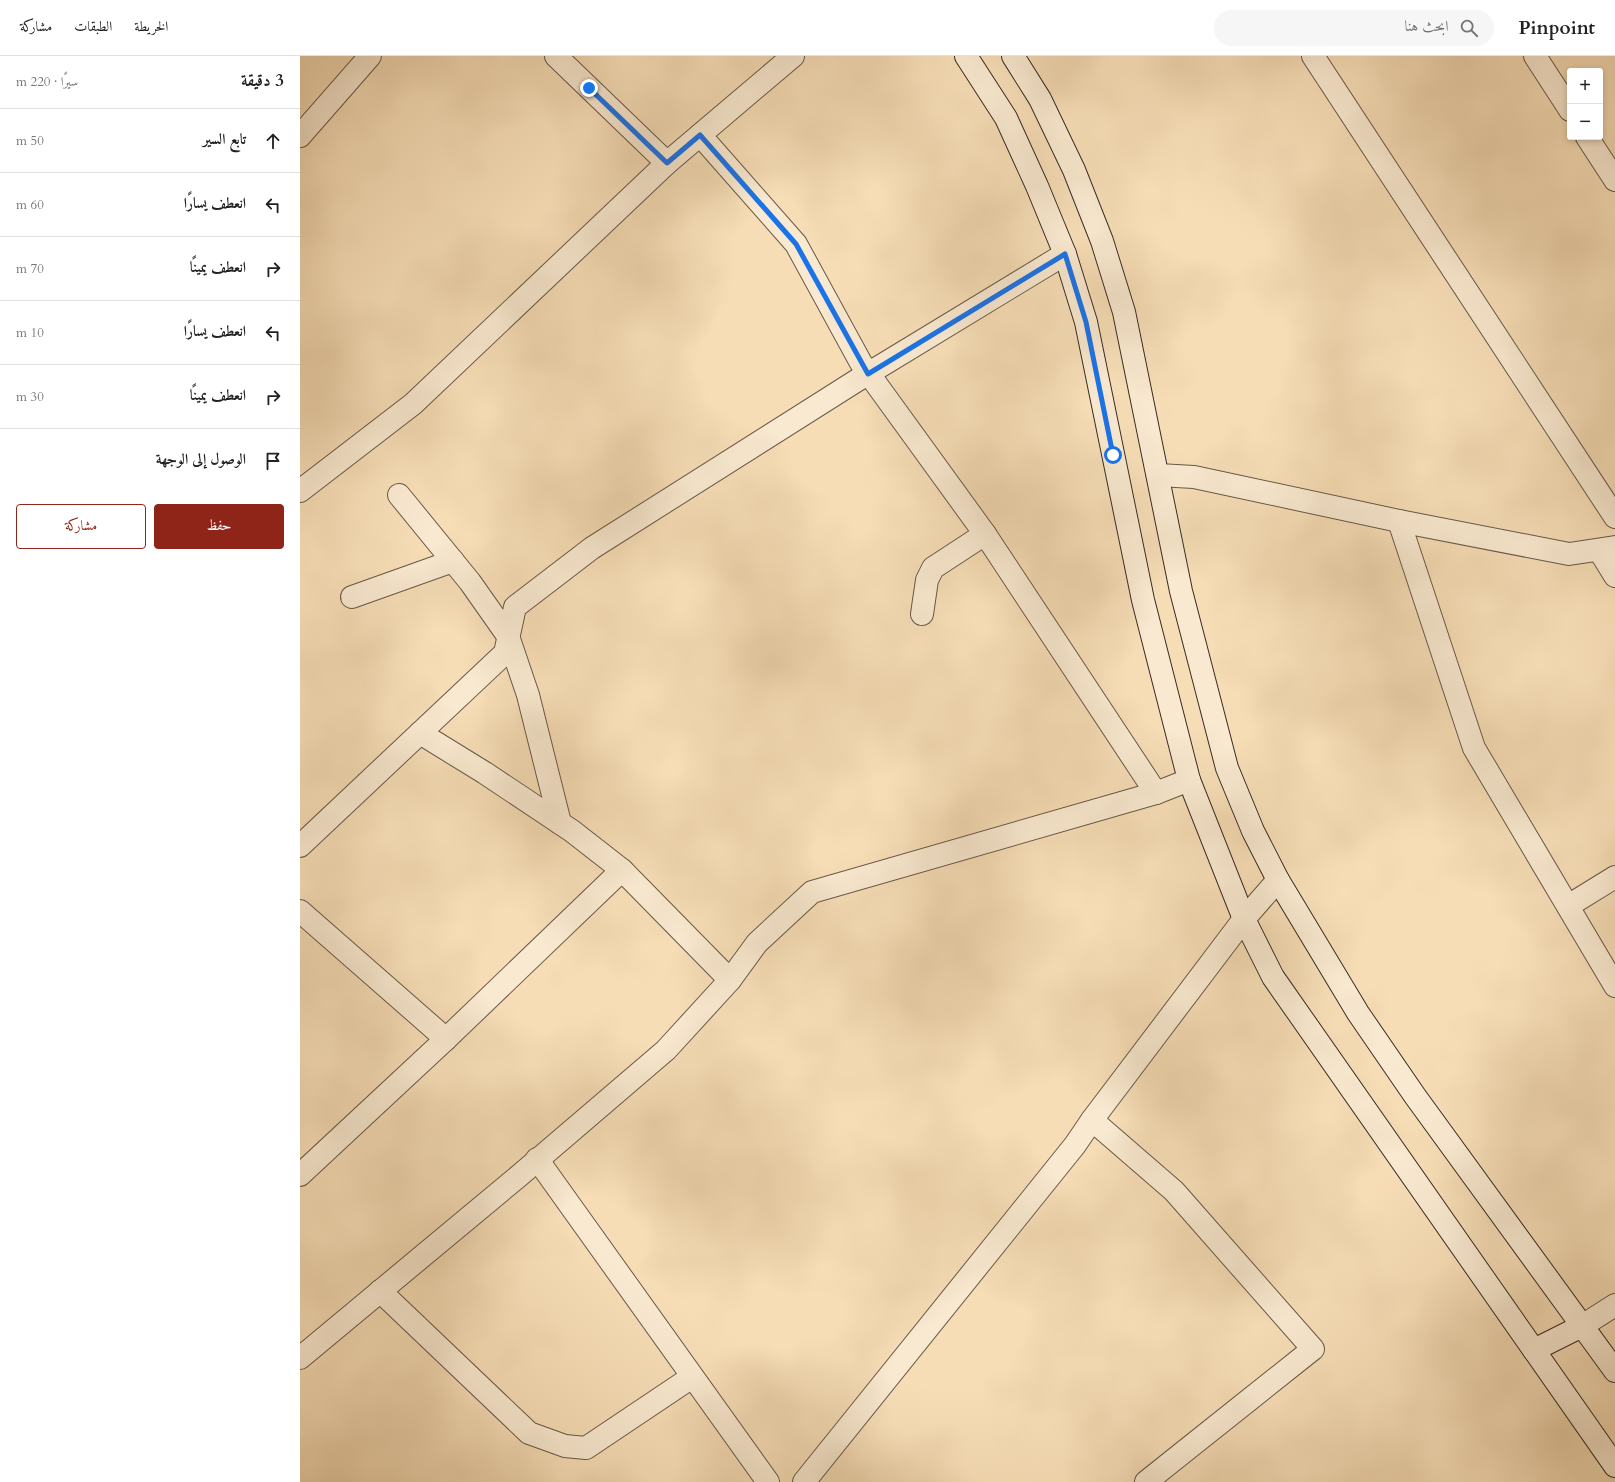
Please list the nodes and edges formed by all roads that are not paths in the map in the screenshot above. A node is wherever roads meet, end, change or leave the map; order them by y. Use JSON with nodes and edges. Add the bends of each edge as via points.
{"nodes":[{"id":1,"x":370,"y":56,"type":"edge"},
{"id":2,"x":556,"y":56,"type":"edge"},
{"id":3,"x":794,"y":56,"type":"edge"},
{"id":4,"x":966,"y":56,"type":"edge"},
{"id":5,"x":1013,"y":56,"type":"edge"},
{"id":6,"x":1313,"y":56,"type":"edge"},
{"id":7,"x":1535,"y":56,"type":"edge"},
{"id":8,"x":1567,"y":105,"type":"edge"},
{"id":9,"x":700,"y":135,"type":"junction"},
{"id":10,"x":300,"y":136,"type":"edge"},
{"id":11,"x":1589,"y":140,"type":"edge"},
{"id":12,"x":667,"y":163,"type":"junction"},
{"id":13,"x":1615,"y":180,"type":"edge"},
{"id":14,"x":1065,"y":254,"type":"junction"},
{"id":15,"x":868,"y":374,"type":"junction"},
{"id":16,"x":1158,"y":475,"type":"junction"},
{"id":17,"x":300,"y":491,"type":"edge"},
{"id":18,"x":399,"y":495,"type":"dead end"},
{"id":19,"x":1615,"y":517,"type":"edge"},
{"id":20,"x":1399,"y":522,"type":"junction"},
{"id":21,"x":985,"y":534,"type":"junction"},
{"id":22,"x":1607,"y":548,"type":"edge"},
{"id":23,"x":453,"y":561,"type":"junction"},
{"id":24,"x":1615,"y":576,"type":"edge"},
{"id":25,"x":352,"y":598,"type":"dead end"},
{"id":26,"x":922,"y":614,"type":"dead end"},
{"id":27,"x":508,"y":636,"type":"junction"},
{"id":28,"x":420,"y":733,"type":"junction"},
{"id":29,"x":1189,"y":780,"type":"junction"},
{"id":30,"x":1156,"y":793,"type":"junction"},
{"id":31,"x":560,"y":823,"type":"junction"},
{"id":32,"x":300,"y":846,"type":"edge"},
{"id":33,"x":622,"y":870,"type":"junction"},
{"id":34,"x":1615,"y":877,"type":"edge"},
{"id":35,"x":1278,"y":880,"type":"junction"},
{"id":36,"x":1568,"y":906,"type":"junction"},
{"id":37,"x":300,"y":911,"type":"edge"},
{"id":38,"x":1244,"y":919,"type":"junction"},
{"id":39,"x":730,"y":980,"type":"junction"},
{"id":40,"x":1615,"y":986,"type":"edge"},
{"id":41,"x":446,"y":1039,"type":"junction"},
{"id":42,"x":1092,"y":1120,"type":"junction"},
{"id":43,"x":538,"y":1159,"type":"junction"},
{"id":44,"x":300,"y":1175,"type":"edge"},
{"id":45,"x":380,"y":1291,"type":"junction"},
{"id":46,"x":1615,"y":1305,"type":"edge"},
{"id":47,"x":1582,"y":1326,"type":"junction"},
{"id":48,"x":1534,"y":1350,"type":"junction"},
{"id":49,"x":300,"y":1358,"type":"edge"},
{"id":50,"x":1615,"y":1371,"type":"edge"},
{"id":51,"x":692,"y":1377,"type":"junction"},
{"id":52,"x":1615,"y":1466,"type":"edge"},
{"id":53,"x":1169,"y":1475,"type":"edge"},
{"id":54,"x":768,"y":1482,"type":"edge"},
{"id":55,"x":804,"y":1482,"type":"edge"},
{"id":56,"x":1146,"y":1482,"type":"edge"}],
"edges":[{"from":1,"to":10,"type":"street"},
{"from":2,"to":12,"type":"street"},
{"from":3,"to":9,"type":"street"},
{"from":4,"to":14,"type":"street","via":[[1006,118]]},
{"from":5,"to":16,"type":"street","via":[[1040,99],[1074,170],[1102,241],[1124,312]]},
{"from":6,"to":19,"type":"street"},
{"from":7,"to":8,"type":"street"},
{"from":9,"to":12,"type":"street"},
{"from":9,"to":15,"type":"street","via":[[796,244]]},
{"from":11,"to":13,"type":"street"},
{"from":12,"to":17,"type":"street","via":[[413,404]]},
{"from":14,"to":15,"type":"street"},
{"from":14,"to":29,"type":"street","via":[[1086,322],[1143,600]]},
{"from":15,"to":21,"type":"street"},
{"from":15,"to":27,"type":"street","via":[[592,548],[515,607]]},
{"from":16,"to":20,"type":"street","via":[[1194,478]]},
{"from":16,"to":35,"type":"street","via":[[1181,591],[1227,768],[1252,831]]},
{"from":18,"to":23,"type":"street"},
{"from":20,"to":22,"type":"street","via":[[1569,554]]},
{"from":20,"to":36,"type":"street","via":[[1474,748]]},
{"from":21,"to":26,"type":"street","via":[[933,568],[927,580]]},
{"from":21,"to":30,"type":"street"},
{"from":22,"to":24,"type":"street"},
{"from":23,"to":25,"type":"street"},
{"from":23,"to":27,"type":"street"},
{"from":27,"to":28,"type":"street","via":[[505,653]]},
{"from":27,"to":31,"type":"street","via":[[528,695]]},
{"from":28,"to":31,"type":"street"},
{"from":28,"to":32,"type":"street"},
{"from":29,"to":30,"type":"street"},
{"from":29,"to":38,"type":"street"},
{"from":30,"to":39,"type":"street","via":[[812,892],[757,942]]},
{"from":31,"to":33,"type":"street"},
{"from":33,"to":39,"type":"street"},
{"from":33,"to":41,"type":"street"},
{"from":34,"to":36,"type":"street"},
{"from":35,"to":38,"type":"street"},
{"from":35,"to":47,"type":"street","via":[[1358,1014]]},
{"from":36,"to":40,"type":"street"},
{"from":37,"to":41,"type":"street"},
{"from":38,"to":42,"type":"street"},
{"from":38,"to":48,"type":"street","via":[[1273,977]]},
{"from":39,"to":43,"type":"street","via":[[666,1050]]},
{"from":41,"to":44,"type":"street"},
{"from":42,"to":53,"type":"street","via":[[1174,1191],[1313,1349]]},
{"from":42,"to":55,"type":"street","via":[[1075,1145]]},
{"from":43,"to":45,"type":"street"},
{"from":43,"to":51,"type":"street"},
{"from":45,"to":49,"type":"street"},
{"from":45,"to":51,"type":"street","via":[[529,1432],[565,1446],[586,1448]]},
{"from":46,"to":47,"type":"street"},
{"from":47,"to":48,"type":"street"},
{"from":47,"to":50,"type":"street"},
{"from":48,"to":52,"type":"street"},
{"from":51,"to":54,"type":"street"},
{"from":53,"to":56,"type":"street"}]}
